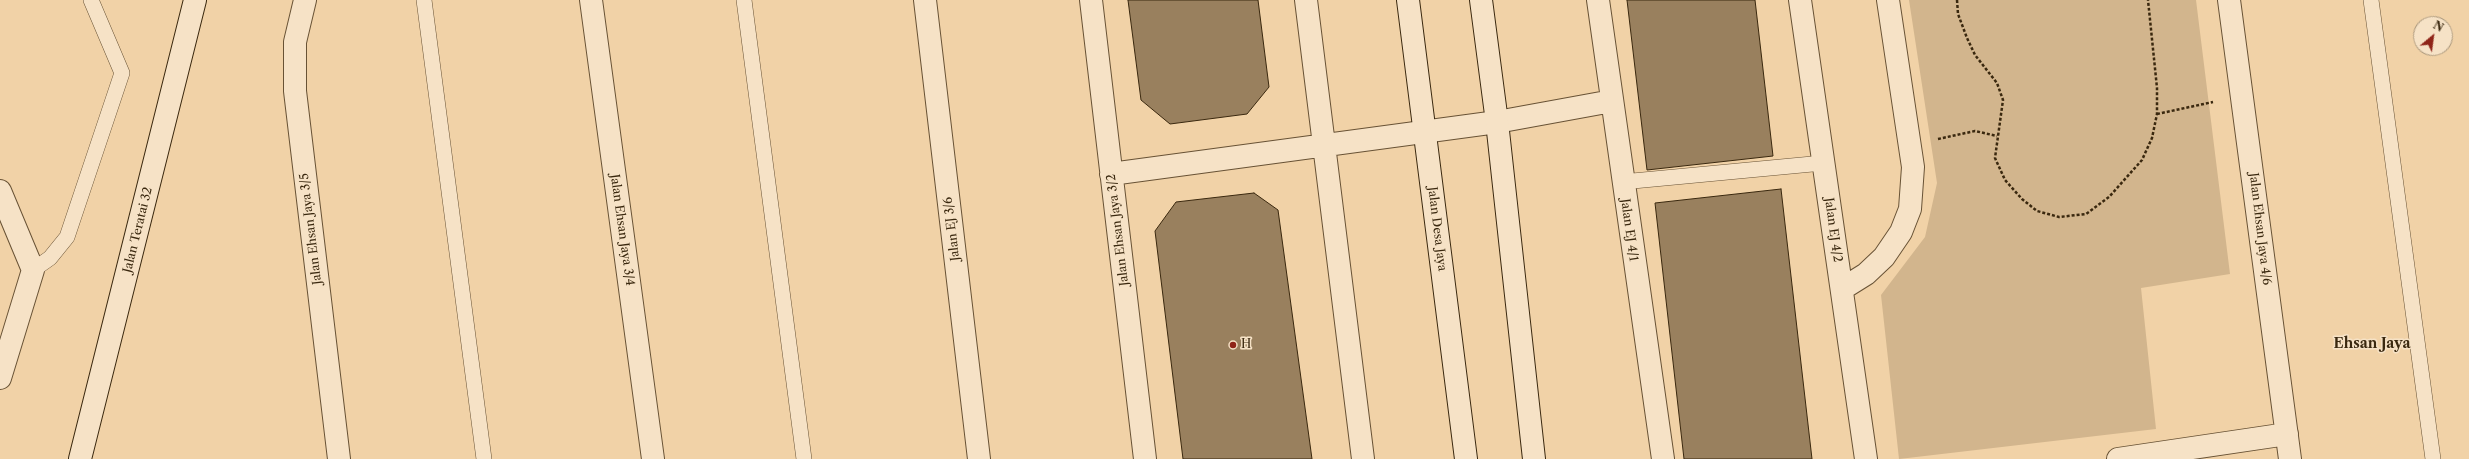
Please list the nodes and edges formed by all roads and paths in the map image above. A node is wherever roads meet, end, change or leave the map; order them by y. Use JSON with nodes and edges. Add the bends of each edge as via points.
{"nodes":[{"id":1,"x":91,"y":0,"type":"edge"},
{"id":2,"x":196,"y":0,"type":"edge"},
{"id":3,"x":305,"y":0,"type":"edge"},
{"id":4,"x":424,"y":0,"type":"edge"},
{"id":5,"x":591,"y":0,"type":"edge"},
{"id":6,"x":744,"y":0,"type":"edge"},
{"id":7,"x":925,"y":0,"type":"edge"},
{"id":8,"x":1091,"y":0,"type":"edge"},
{"id":9,"x":1306,"y":0,"type":"edge"},
{"id":10,"x":1408,"y":0,"type":"edge"},
{"id":11,"x":1481,"y":0,"type":"edge"},
{"id":12,"x":1598,"y":0,"type":"edge"},
{"id":13,"x":1800,"y":0,"type":"edge"},
{"id":14,"x":1888,"y":0,"type":"edge"},
{"id":15,"x":1957,"y":0,"type":"edge"},
{"id":16,"x":2148,"y":0,"type":"edge"},
{"id":17,"x":2229,"y":0,"type":"edge"},
{"id":18,"x":2371,"y":0,"type":"edge"},
{"id":19,"x":2242,"y":95,"type":"junction"},
{"id":20,"x":1612,"y":101,"type":"junction"},
{"id":21,"x":2157,"y":114,"type":"junction"},
{"id":22,"x":1497,"y":122,"type":"junction"},
{"id":23,"x":1425,"y":132,"type":"junction"},
{"id":24,"x":1997,"y":136,"type":"junction"},
{"id":25,"x":1910,"y":144,"type":"junction"},
{"id":26,"x":1324,"y":145,"type":"junction"},
{"id":27,"x":1823,"y":163,"type":"junction"},
{"id":28,"x":1111,"y":174,"type":"junction"},
{"id":29,"x":1622,"y":182,"type":"junction"},
{"id":30,"x":0,"y":191,"type":"edge"},
{"id":31,"x":33,"y":270,"type":"junction"},
{"id":32,"x":1842,"y":289,"type":"junction"},
{"id":33,"x":0,"y":378,"type":"edge"},
{"id":34,"x":2287,"y":434,"type":"junction"},
{"id":35,"x":80,"y":459,"type":"edge"},
{"id":36,"x":339,"y":459,"type":"edge"},
{"id":37,"x":484,"y":459,"type":"edge"},
{"id":38,"x":653,"y":459,"type":"edge"},
{"id":39,"x":804,"y":459,"type":"edge"},
{"id":40,"x":979,"y":459,"type":"edge"},
{"id":41,"x":1145,"y":459,"type":"edge"},
{"id":42,"x":1363,"y":459,"type":"edge"},
{"id":43,"x":1466,"y":459,"type":"edge"},
{"id":44,"x":1534,"y":459,"type":"edge"},
{"id":45,"x":1664,"y":459,"type":"edge"},
{"id":46,"x":1866,"y":459,"type":"edge"},
{"id":47,"x":2118,"y":459,"type":"edge"},
{"id":48,"x":2290,"y":459,"type":"edge"},
{"id":49,"x":2433,"y":459,"type":"edge"}],
"edges":[{"from":1,"to":31,"type":"lane","via":[[122,73],[67,237],[50,258]]},
{"from":2,"to":35,"type":"street","name":"Jalan Teratai 32"},
{"from":3,"to":36,"type":"street","name":"Jalan Ehsan Jaya 3/5","via":[[294,42],[295,91]]},
{"from":4,"to":37,"type":"lane"},
{"from":5,"to":38,"type":"street","name":"Jalan Ehsan Jaya 3/4"},
{"from":6,"to":39,"type":"lane"},
{"from":7,"to":40,"type":"street","name":"Jalan EJ 3/6"},
{"from":8,"to":28,"type":"street","name":"Jalan Ehsan Jaya 3/2"},
{"from":9,"to":26,"type":"street"},
{"from":10,"to":23,"type":"street","name":"Jalan Desa Jaya"},
{"from":11,"to":22,"type":"street"},
{"from":12,"to":20,"type":"street","name":"Jalan EJ 4/1"},
{"from":13,"to":27,"type":"street","name":"Jalan EJ 4/2"},
{"from":14,"to":25,"type":"street"},
{"from":15,"to":24,"type":"path","via":[[1958,14],[1966,38],[1975,55],[1997,82],[2003,100]]},
{"from":16,"to":21,"type":"path"},
{"from":17,"to":19,"type":"street","name":"Jalan Ehsan Jaya 4/6"},
{"from":18,"to":49,"type":"lane"},
{"from":19,"to":21,"type":"path"},
{"from":19,"to":34,"type":"street","name":"Jalan Ehsan Jaya 4/6"},
{"from":20,"to":22,"type":"street"},
{"from":20,"to":29,"type":"street","name":"Jalan EJ 4/1"},
{"from":21,"to":24,"type":"path","via":[[2152,138],[2142,160],[2109,197],[2086,214],[2059,217],[2037,211],[2022,199],[2006,180],[1995,158]]},
{"from":22,"to":23,"type":"street"},
{"from":22,"to":44,"type":"street"},
{"from":23,"to":26,"type":"street"},
{"from":23,"to":43,"type":"street","name":"Jalan Desa Jaya"},
{"from":24,"to":25,"type":"path","via":[[1974,131]]},
{"from":25,"to":32,"type":"street","via":[[1913,188],[1910,209],[1901,232],[1884,257],[1866,274]]},
{"from":26,"to":28,"type":"street"},
{"from":26,"to":42,"type":"street"},
{"from":27,"to":29,"type":"lane"},
{"from":27,"to":32,"type":"street","name":"Jalan EJ 4/2"},
{"from":28,"to":41,"type":"street","name":"Jalan Ehsan Jaya 3/2"},
{"from":29,"to":45,"type":"street","name":"Jalan EJ 4/1"},
{"from":30,"to":31,"type":"street"},
{"from":31,"to":33,"type":"street"},
{"from":32,"to":46,"type":"street","name":"Jalan EJ 4/2"},
{"from":34,"to":47,"type":"street"},
{"from":34,"to":48,"type":"street","name":"Jalan Ehsan Jaya 4/6"}]}
